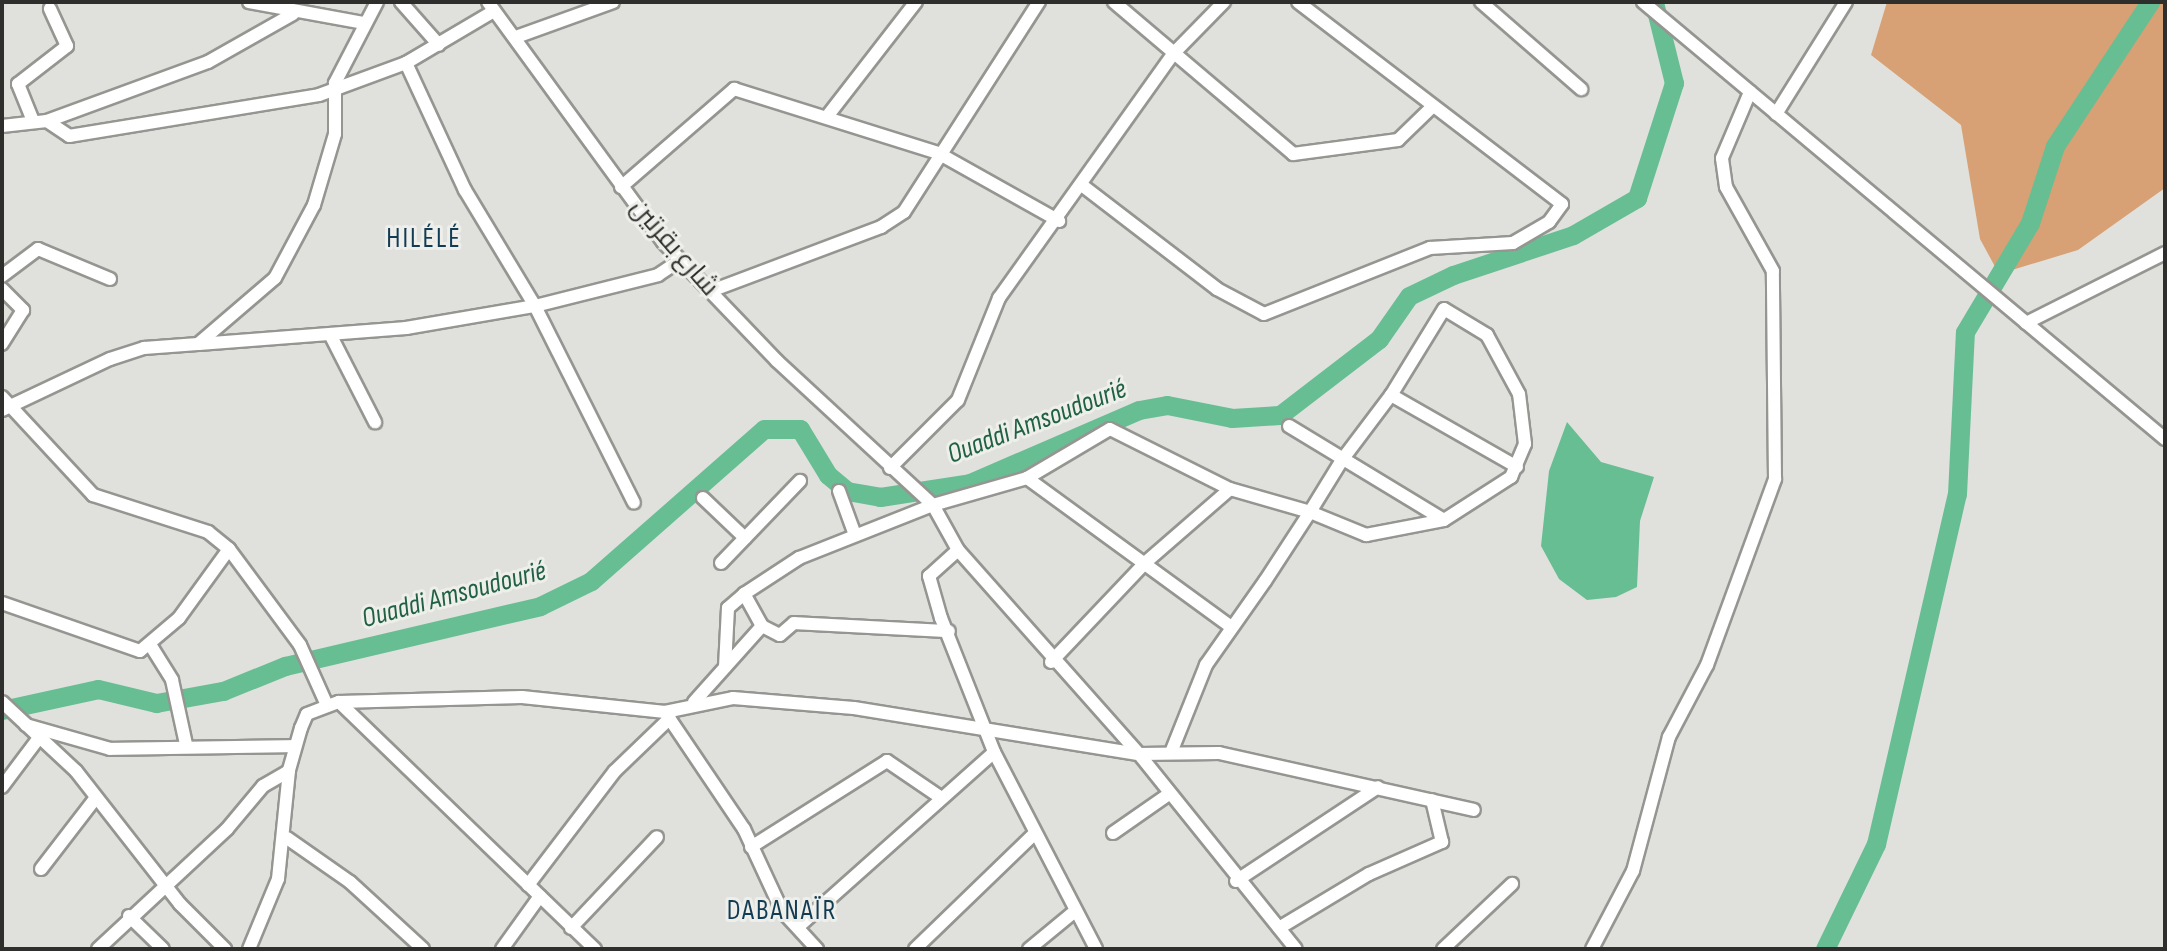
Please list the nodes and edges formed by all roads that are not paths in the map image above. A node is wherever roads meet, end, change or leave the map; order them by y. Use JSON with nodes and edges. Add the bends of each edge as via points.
{"nodes":[{"id":1,"x":249,"y":2,"type":"edge"},
{"id":2,"x":377,"y":2,"type":"edge"},
{"id":3,"x":401,"y":2,"type":"edge"},
{"id":4,"x":613,"y":2,"type":"edge"},
{"id":5,"x":916,"y":2,"type":"edge"},
{"id":6,"x":1039,"y":2,"type":"edge"},
{"id":7,"x":1114,"y":2,"type":"edge"},
{"id":8,"x":1224,"y":2,"type":"edge"},
{"id":9,"x":1298,"y":2,"type":"edge"},
{"id":10,"x":1481,"y":2,"type":"edge"},
{"id":11,"x":1846,"y":2,"type":"edge"},
{"id":12,"x":1652,"y":4,"type":"edge"},
{"id":13,"x":491,"y":6,"type":"edge"},
{"id":14,"x":50,"y":9,"type":"dead end"},
{"id":15,"x":293,"y":14,"type":"junction"},
{"id":16,"x":363,"y":23,"type":"junction"},
{"id":17,"x":516,"y":37,"type":"junction"},
{"id":18,"x":439,"y":45,"type":"junction"},
{"id":19,"x":1173,"y":54,"type":"junction"},
{"id":20,"x":406,"y":63,"type":"junction"},
{"id":21,"x":1581,"y":89,"type":"dead end"},
{"id":22,"x":337,"y":90,"type":"junction"},
{"id":23,"x":1749,"y":92,"type":"junction"},
{"id":24,"x":1431,"y":108,"type":"junction"},
{"id":25,"x":829,"y":114,"type":"junction"},
{"id":26,"x":1776,"y":114,"type":"junction"},
{"id":27,"x":33,"y":121,"type":"junction"},
{"id":28,"x":47,"y":121,"type":"junction"},
{"id":29,"x":2,"y":126,"type":"edge"},
{"id":30,"x":938,"y":153,"type":"junction"},
{"id":31,"x":1083,"y":186,"type":"junction"},
{"id":32,"x":621,"y":187,"type":"junction"},
{"id":33,"x":1059,"y":221,"type":"junction"},
{"id":34,"x":2165,"y":253,"type":"edge"},
{"id":35,"x":680,"y":260,"type":"junction"},
{"id":36,"x":2,"y":276,"type":"edge"},
{"id":37,"x":110,"y":279,"type":"dead end"},
{"id":38,"x":2,"y":289,"type":"edge"},
{"id":39,"x":712,"y":291,"type":"junction"},
{"id":40,"x":535,"y":306,"type":"junction"},
{"id":41,"x":2026,"y":323,"type":"junction"},
{"id":42,"x":331,"y":335,"type":"junction"},
{"id":43,"x":2,"y":344,"type":"edge"},
{"id":44,"x":198,"y":344,"type":"junction"},
{"id":45,"x":1391,"y":395,"type":"junction"},
{"id":46,"x":4,"y":405,"type":"edge"},
{"id":47,"x":375,"y":422,"type":"dead end"},
{"id":48,"x":1289,"y":426,"type":"dead end"},
{"id":49,"x":2165,"y":439,"type":"edge"},
{"id":50,"x":1342,"y":460,"type":"junction"},
{"id":51,"x":1517,"y":467,"type":"junction"},
{"id":52,"x":890,"y":468,"type":"junction"},
{"id":53,"x":1027,"y":478,"type":"junction"},
{"id":54,"x":800,"y":481,"type":"dead end"},
{"id":55,"x":1230,"y":489,"type":"junction"},
{"id":56,"x":839,"y":491,"type":"dead end"},
{"id":57,"x":702,"y":498,"type":"dead end"},
{"id":58,"x":634,"y":503,"type":"dead end"},
{"id":59,"x":933,"y":505,"type":"junction"},
{"id":60,"x":1310,"y":512,"type":"junction"},
{"id":61,"x":1444,"y":520,"type":"junction"},
{"id":62,"x":855,"y":535,"type":"junction"},
{"id":63,"x":745,"y":538,"type":"junction"},
{"id":64,"x":229,"y":549,"type":"junction"},
{"id":65,"x":958,"y":550,"type":"junction"},
{"id":66,"x":1146,"y":562,"type":"junction"},
{"id":67,"x":721,"y":563,"type":"dead end"},
{"id":68,"x":744,"y":594,"type":"junction"},
{"id":69,"x":2,"y":603,"type":"edge"},
{"id":70,"x":762,"y":626,"type":"junction"},
{"id":71,"x":1231,"y":627,"type":"junction"},
{"id":72,"x":949,"y":631,"type":"junction"},
{"id":73,"x":151,"y":646,"type":"junction"},
{"id":74,"x":1051,"y":662,"type":"junction"},
{"id":75,"x":725,"y":667,"type":"junction"},
{"id":76,"x":2,"y":702,"type":"edge"},
{"id":77,"x":340,"y":702,"type":"junction"},
{"id":78,"x":694,"y":702,"type":"junction"},
{"id":79,"x":326,"y":703,"type":"junction"},
{"id":80,"x":668,"y":715,"type":"junction"},
{"id":81,"x":22,"y":724,"type":"junction"},
{"id":82,"x":982,"y":725,"type":"junction"},
{"id":83,"x":38,"y":738,"type":"junction"},
{"id":84,"x":186,"y":744,"type":"junction"},
{"id":85,"x":295,"y":747,"type":"junction"},
{"id":86,"x":1172,"y":750,"type":"junction"},
{"id":87,"x":993,"y":752,"type":"junction"},
{"id":88,"x":1139,"y":754,"type":"junction"},
{"id":89,"x":289,"y":771,"type":"junction"},
{"id":90,"x":2,"y":787,"type":"edge"},
{"id":91,"x":1378,"y":787,"type":"junction"},
{"id":92,"x":1169,"y":794,"type":"junction"},
{"id":93,"x":940,"y":797,"type":"junction"},
{"id":94,"x":95,"y":799,"type":"junction"},
{"id":95,"x":1432,"y":800,"type":"junction"},
{"id":96,"x":1474,"y":810,"type":"dead end"},
{"id":97,"x":1113,"y":833,"type":"dead end"},
{"id":98,"x":1034,"y":834,"type":"junction"},
{"id":99,"x":657,"y":837,"type":"dead end"},
{"id":100,"x":287,"y":838,"type":"junction"},
{"id":101,"x":751,"y":847,"type":"junction"},
{"id":102,"x":41,"y":869,"type":"dead end"},
{"id":103,"x":1236,"y":881,"type":"junction"},
{"id":104,"x":1511,"y":884,"type":"dead end"},
{"id":105,"x":168,"y":885,"type":"junction"},
{"id":106,"x":528,"y":885,"type":"junction"},
{"id":107,"x":540,"y":896,"type":"junction"},
{"id":108,"x":1074,"y":911,"type":"junction"},
{"id":109,"x":129,"y":916,"type":"junction"},
{"id":110,"x":799,"y":926,"type":"junction"},
{"id":111,"x":571,"y":928,"type":"junction"},
{"id":112,"x":1279,"y":928,"type":"junction"},
{"id":113,"x":98,"y":949,"type":"edge"},
{"id":114,"x":163,"y":949,"type":"edge"},
{"id":115,"x":225,"y":949,"type":"edge"},
{"id":116,"x":249,"y":949,"type":"edge"},
{"id":117,"x":423,"y":949,"type":"edge"},
{"id":118,"x":502,"y":949,"type":"edge"},
{"id":119,"x":596,"y":949,"type":"edge"},
{"id":120,"x":817,"y":949,"type":"edge"},
{"id":121,"x":915,"y":949,"type":"edge"},
{"id":122,"x":1029,"y":949,"type":"edge"},
{"id":123,"x":1096,"y":949,"type":"edge"},
{"id":124,"x":1296,"y":949,"type":"edge"},
{"id":125,"x":1443,"y":949,"type":"edge"},
{"id":126,"x":1592,"y":949,"type":"edge"}],
"edges":[{"from":1,"to":15,"type":"street"},
{"from":2,"to":16,"type":"street"},
{"from":3,"to":18,"type":"street"},
{"from":4,"to":17,"type":"street"},
{"from":5,"to":25,"type":"street"},
{"from":6,"to":30,"type":"street"},
{"from":7,"to":19,"type":"street"},
{"from":8,"to":19,"type":"street"},
{"from":9,"to":24,"type":"street"},
{"from":10,"to":21,"type":"street"},
{"from":11,"to":26,"type":"street"},
{"from":12,"to":23,"type":"street"},
{"from":13,"to":17,"type":"street","name":"شارع بقرتين"},
{"from":13,"to":18,"type":"street"},
{"from":14,"to":27,"type":"street","via":[[67,50],[18,83]]},
{"from":15,"to":16,"type":"street"},
{"from":15,"to":28,"type":"street","via":[[208,62]]},
{"from":16,"to":22,"type":"street"},
{"from":17,"to":32,"type":"street","name":"شارع بقرتين"},
{"from":18,"to":20,"type":"street"},
{"from":19,"to":24,"type":"street","via":[[1293,154],[1398,140]]},
{"from":19,"to":31,"type":"street"},
{"from":20,"to":22,"type":"street"},
{"from":20,"to":40,"type":"street","via":[[465,190]]},
{"from":22,"to":28,"type":"street","via":[[69,136]]},
{"from":22,"to":44,"type":"street","via":[[328,167],[293,247],[252,301]]},
{"from":23,"to":26,"type":"street"},
{"from":23,"to":126,"type":"street","via":[[1722,158],[1726,187],[1773,271],[1775,479],[1707,666],[1669,737],[1633,871]]},
{"from":24,"to":31,"type":"street","via":[[1562,204],[1549,222],[1513,243],[1430,248],[1327,285],[1274,313],[1217,289]]},
{"from":25,"to":30,"type":"street"},
{"from":25,"to":32,"type":"street","via":[[734,89]]},
{"from":26,"to":41,"type":"street"},
{"from":27,"to":28,"type":"street"},
{"from":27,"to":29,"type":"street"},
{"from":30,"to":33,"type":"street"},
{"from":30,"to":39,"type":"street","via":[[893,222]]},
{"from":31,"to":33,"type":"street"},
{"from":32,"to":35,"type":"street","name":"شارع بقرتين"},
{"from":33,"to":52,"type":"street","via":[[999,298],[958,400]]},
{"from":34,"to":41,"type":"street"},
{"from":35,"to":39,"type":"street","name":"شارع بقرتين"},
{"from":35,"to":40,"type":"street","via":[[658,275]]},
{"from":36,"to":37,"type":"street","via":[[38,249]]},
{"from":38,"to":43,"type":"street","via":[[23,310]]},
{"from":39,"to":52,"type":"street","name":"شارع بقرتين"},
{"from":40,"to":42,"type":"street"},
{"from":40,"to":58,"type":"street"},
{"from":41,"to":49,"type":"street"},
{"from":42,"to":44,"type":"street"},
{"from":42,"to":47,"type":"street"},
{"from":44,"to":46,"type":"street","via":[[144,348]]},
{"from":45,"to":50,"type":"street"},
{"from":45,"to":51,"type":"street"},
{"from":45,"to":51,"type":"street","via":[[1448,309],[1497,345],[1519,394],[1526,420]]},
{"from":46,"to":64,"type":"street","via":[[93,495],[208,533]]},
{"from":48,"to":50,"type":"street"},
{"from":50,"to":60,"type":"street"},
{"from":50,"to":61,"type":"street"},
{"from":51,"to":61,"type":"street","via":[[1504,483]]},
{"from":52,"to":59,"type":"street","name":"شارع بقرتين"},
{"from":53,"to":55,"type":"street","via":[[1110,429]]},
{"from":53,"to":59,"type":"street"},
{"from":53,"to":66,"type":"street"},
{"from":54,"to":63,"type":"street"},
{"from":55,"to":60,"type":"street"},
{"from":55,"to":66,"type":"street"},
{"from":56,"to":62,"type":"street"},
{"from":57,"to":63,"type":"street"},
{"from":59,"to":62,"type":"street"},
{"from":59,"to":65,"type":"street"},
{"from":60,"to":61,"type":"street","via":[[1366,535]]},
{"from":60,"to":71,"type":"street"},
{"from":62,"to":68,"type":"street","via":[[799,558]]},
{"from":63,"to":67,"type":"street"},
{"from":64,"to":73,"type":"street","via":[[215,574]]},
{"from":64,"to":79,"type":"street","via":[[300,645]]},
{"from":65,"to":72,"type":"street","via":[[929,576]]},
{"from":65,"to":74,"type":"street"},
{"from":66,"to":71,"type":"street"},
{"from":66,"to":74,"type":"street"},
{"from":68,"to":70,"type":"street"},
{"from":68,"to":75,"type":"street","via":[[728,608]]},
{"from":69,"to":73,"type":"street","via":[[140,652]]},
{"from":70,"to":72,"type":"street","via":[[780,635],[794,623]]},
{"from":70,"to":75,"type":"street"},
{"from":71,"to":86,"type":"street","via":[[1206,665]]},
{"from":72,"to":82,"type":"street"},
{"from":73,"to":84,"type":"street","via":[[172,680]]},
{"from":74,"to":88,"type":"street"},
{"from":75,"to":78,"type":"street"},
{"from":76,"to":81,"type":"street"},
{"from":77,"to":79,"type":"street"},
{"from":77,"to":80,"type":"street","via":[[523,697]]},
{"from":77,"to":106,"type":"street"},
{"from":78,"to":80,"type":"street"},
{"from":78,"to":82,"type":"street","via":[[733,698]]},
{"from":79,"to":85,"type":"street","via":[[307,714]]},
{"from":80,"to":101,"type":"street"},
{"from":80,"to":106,"type":"street","via":[[615,771]]},
{"from":81,"to":83,"type":"street"},
{"from":81,"to":84,"type":"street","via":[[110,749]]},
{"from":82,"to":87,"type":"street"},
{"from":82,"to":88,"type":"street"},
{"from":83,"to":90,"type":"street"},
{"from":83,"to":94,"type":"street"},
{"from":84,"to":85,"type":"street"},
{"from":85,"to":89,"type":"street"},
{"from":86,"to":88,"type":"street"},
{"from":86,"to":91,"type":"street"},
{"from":87,"to":93,"type":"street"},
{"from":87,"to":98,"type":"street"},
{"from":88,"to":92,"type":"street"},
{"from":89,"to":100,"type":"street"},
{"from":89,"to":105,"type":"street","via":[[263,786]]},
{"from":91,"to":95,"type":"street"},
{"from":91,"to":103,"type":"street"},
{"from":92,"to":97,"type":"street"},
{"from":92,"to":103,"type":"street"},
{"from":93,"to":101,"type":"street","via":[[887,761]]},
{"from":93,"to":110,"type":"street"},
{"from":94,"to":102,"type":"street"},
{"from":94,"to":105,"type":"street"},
{"from":95,"to":96,"type":"street"},
{"from":95,"to":112,"type":"street","via":[[1441,842],[1369,874]]},
{"from":98,"to":108,"type":"street"},
{"from":98,"to":121,"type":"street"},
{"from":99,"to":111,"type":"street"},
{"from":100,"to":116,"type":"street"},
{"from":100,"to":117,"type":"street","via":[[350,882]]},
{"from":101,"to":110,"type":"street","via":[[782,911]]},
{"from":103,"to":112,"type":"street"},
{"from":104,"to":125,"type":"street"},
{"from":105,"to":109,"type":"street"},
{"from":105,"to":115,"type":"street"},
{"from":106,"to":107,"type":"street"},
{"from":107,"to":111,"type":"street"},
{"from":107,"to":118,"type":"street"},
{"from":108,"to":122,"type":"street"},
{"from":108,"to":123,"type":"street"},
{"from":109,"to":113,"type":"street"},
{"from":109,"to":114,"type":"street"},
{"from":110,"to":120,"type":"street"},
{"from":111,"to":119,"type":"street"},
{"from":112,"to":124,"type":"street"}]}
